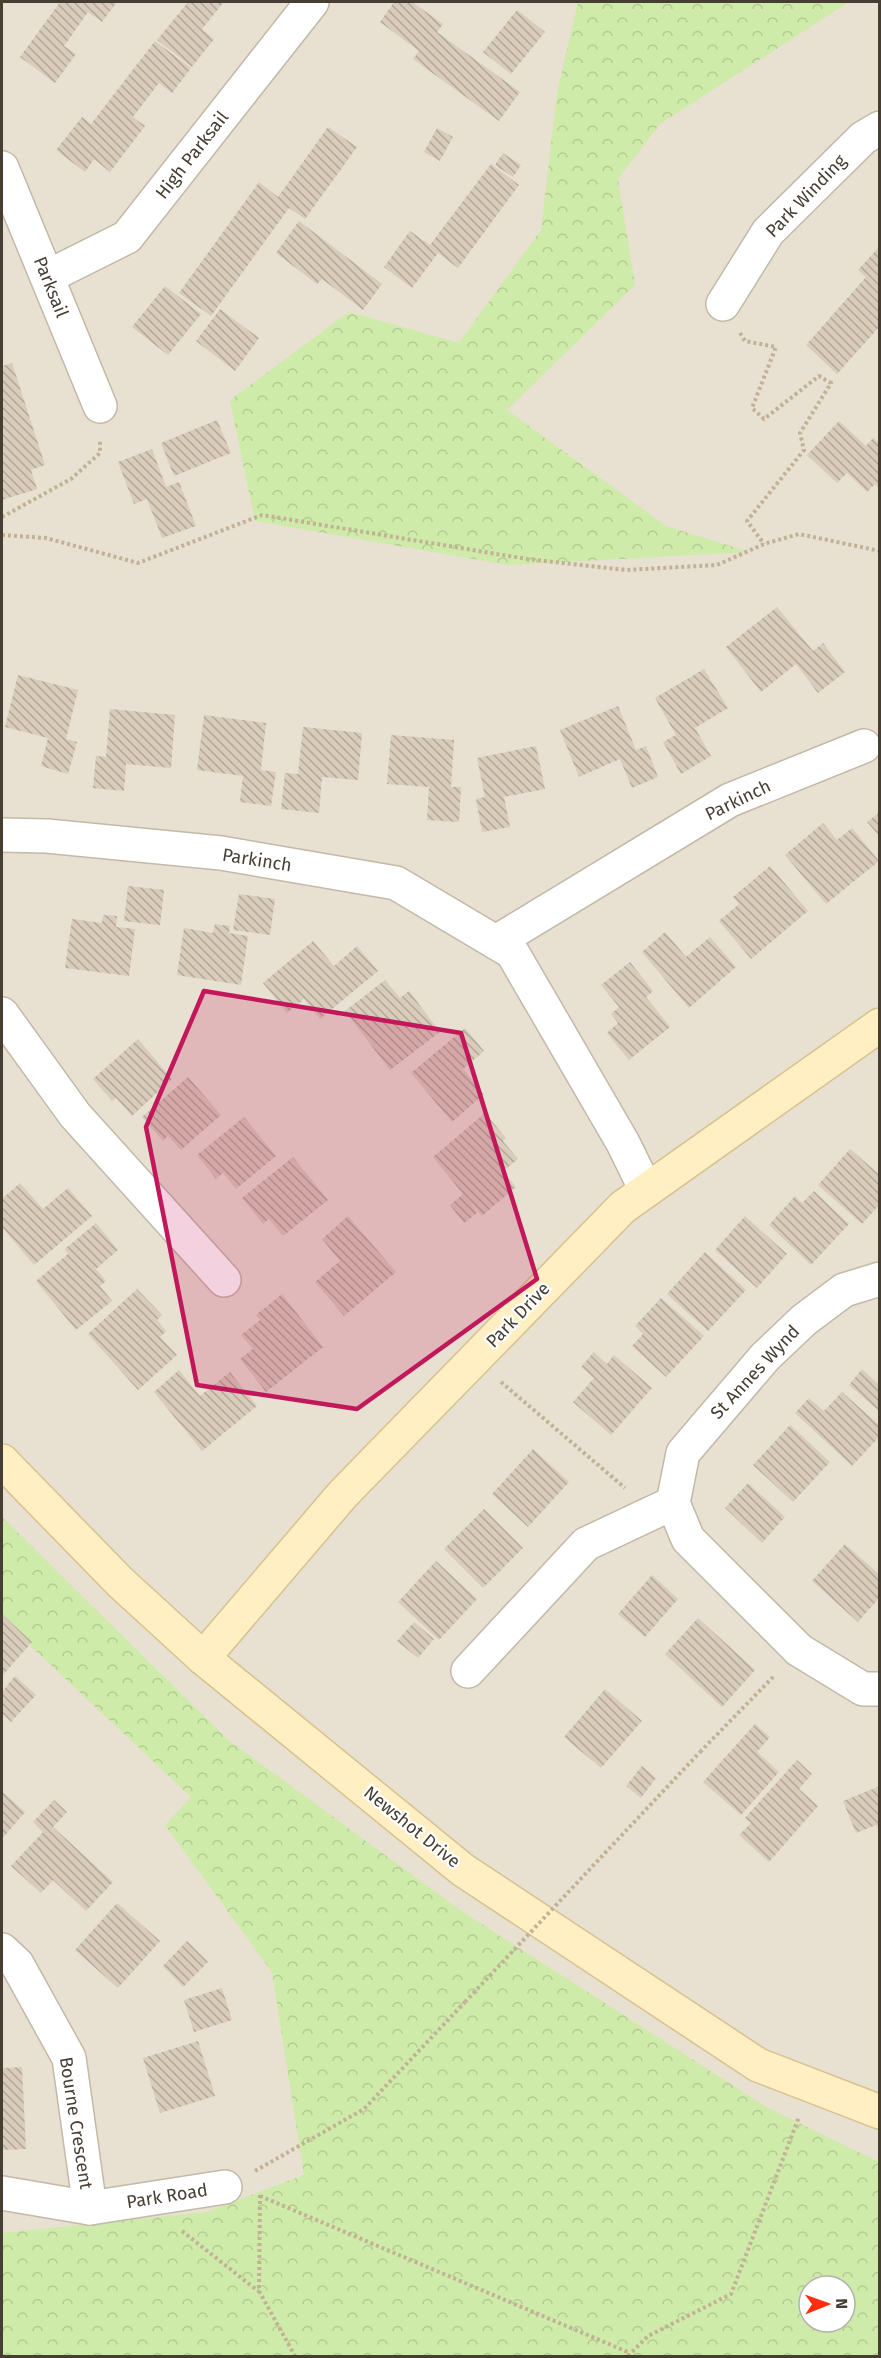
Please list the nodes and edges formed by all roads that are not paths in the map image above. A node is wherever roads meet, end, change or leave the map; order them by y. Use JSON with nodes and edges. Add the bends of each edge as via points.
{"nodes":[{"id":1,"x":312,"y":2,"type":"edge"},
{"id":2,"x":879,"y":128,"type":"edge"},
{"id":3,"x":2,"y":168,"type":"edge"},
{"id":4,"x":47,"y":277,"type":"junction"},
{"id":5,"x":723,"y":304,"type":"road end"},
{"id":6,"x":100,"y":406,"type":"road end"},
{"id":7,"x":864,"y":746,"type":"dead end"},
{"id":8,"x":2,"y":835,"type":"edge"},
{"id":9,"x":496,"y":942,"type":"junction"},
{"id":10,"x":2,"y":1014,"type":"edge"},
{"id":11,"x":879,"y":1025,"type":"edge"},
{"id":12,"x":646,"y":1190,"type":"junction"},
{"id":13,"x":879,"y":1279,"type":"edge"},
{"id":14,"x":224,"y":1280,"type":"dead end"},
{"id":15,"x":2,"y":1461,"type":"edge"},
{"id":16,"x":663,"y":1508,"type":"junction"},
{"id":17,"x":203,"y":1658,"type":"junction"},
{"id":18,"x":468,"y":1671,"type":"dead end"},
{"id":19,"x":879,"y":1689,"type":"edge"},
{"id":20,"x":2,"y":1950,"type":"edge"},
{"id":21,"x":879,"y":2112,"type":"edge"},
{"id":22,"x":225,"y":2187,"type":"road end"},
{"id":23,"x":2,"y":2193,"type":"edge"},
{"id":24,"x":90,"y":2208,"type":"junction"}],
"edges":[{"from":1,"to":4,"type":"street","name":"High Parksail","via":[[127,237]]},
{"from":2,"to":5,"type":"street","name":"Park Winding","via":[[863,138],[768,232]]},
{"from":3,"to":4,"type":"street","name":"Parksail"},
{"from":4,"to":6,"type":"street","name":"Parksail"},
{"from":7,"to":9,"type":"street","name":"Parkinch","via":[[730,800]]},
{"from":8,"to":9,"type":"street","name":"Parkinch","via":[[221,853],[396,883]]},
{"from":9,"to":12,"type":"street","name":"Parkinch","via":[[512,952],[623,1143]]},
{"from":10,"to":14,"type":"street","via":[[75,1115]]},
{"from":11,"to":12,"type":"street","name":"Park Drive"},
{"from":12,"to":17,"type":"street","name":"Park Drive","via":[[623,1207],[343,1494]]},
{"from":13,"to":16,"type":"street","name":"St Annes Wynd","via":[[844,1290],[765,1357],[683,1453]]},
{"from":15,"to":17,"type":"street","name":"Newshot Drive","via":[[120,1582]]},
{"from":16,"to":18,"type":"street","via":[[586,1544]]},
{"from":16,"to":19,"type":"street","via":[[688,1539],[799,1650],[863,1689]]},
{"from":17,"to":21,"type":"street","name":"Newshot Drive","via":[[463,1869],[758,2066]]},
{"from":20,"to":24,"type":"street","name":"Bourne Crescent","via":[[17,1964],[69,2058]]},
{"from":22,"to":24,"type":"street","name":"Park Road"},
{"from":23,"to":24,"type":"street","name":"Park Road"}]}
